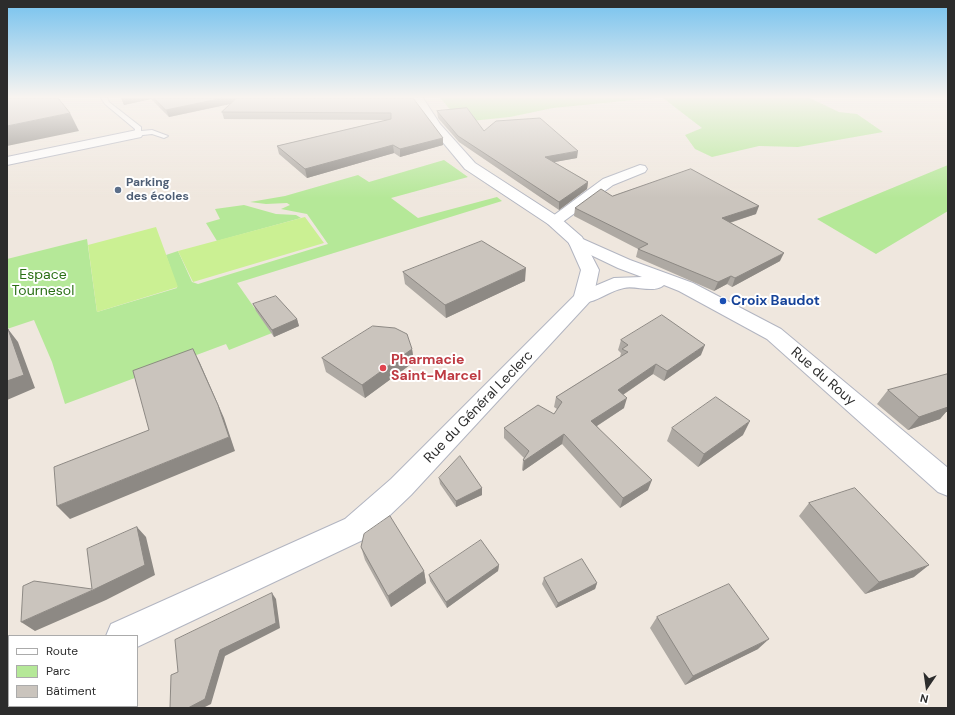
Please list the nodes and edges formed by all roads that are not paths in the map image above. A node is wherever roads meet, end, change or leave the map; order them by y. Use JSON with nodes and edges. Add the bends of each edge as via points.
{"nodes":[{"id":1,"x":440,"y":131,"type":"edge"},
{"id":2,"x":137,"y":134,"type":"joint"},
{"id":3,"x":164,"y":136,"type":"dead end"},
{"id":4,"x":7,"y":161,"type":"edge"},
{"id":5,"x":640,"y":169,"type":"dead end"},
{"id":6,"x":554,"y":221,"type":"junction"},
{"id":7,"x":576,"y":241,"type":"junction"},
{"id":8,"x":686,"y":287,"type":"junction"},
{"id":9,"x":583,"y":298,"type":"junction"},
{"id":10,"x":948,"y":484,"type":"edge"},
{"id":11,"x":125,"y":635,"type":"edge"}],
"edges":[{"from":1,"to":6,"type":"street","name":"Rue du Général Leclerc","via":[[470,166]]},
{"from":2,"to":3,"type":"lane","via":[[152,132]]},
{"from":2,"to":4,"type":"street"},
{"from":5,"to":6,"type":"street","via":[[608,182]]},
{"from":6,"to":7,"type":"street","name":"Rue du Général Leclerc"},
{"from":7,"to":8,"type":"street","name":"Rue du Rouy","via":[[624,264]]},
{"from":7,"to":9,"type":"street","name":"Rue du Général Leclerc","via":[[590,270]]},
{"from":8,"to":9,"type":"street","name":"Rue du Rouy","via":[[621,282]]},
{"from":8,"to":10,"type":"street","name":"Rue du Rouy","via":[[774,334]]},
{"from":9,"to":11,"type":"street","name":"Rue du Général Leclerc","via":[[402,487],[355,529]]}]}
